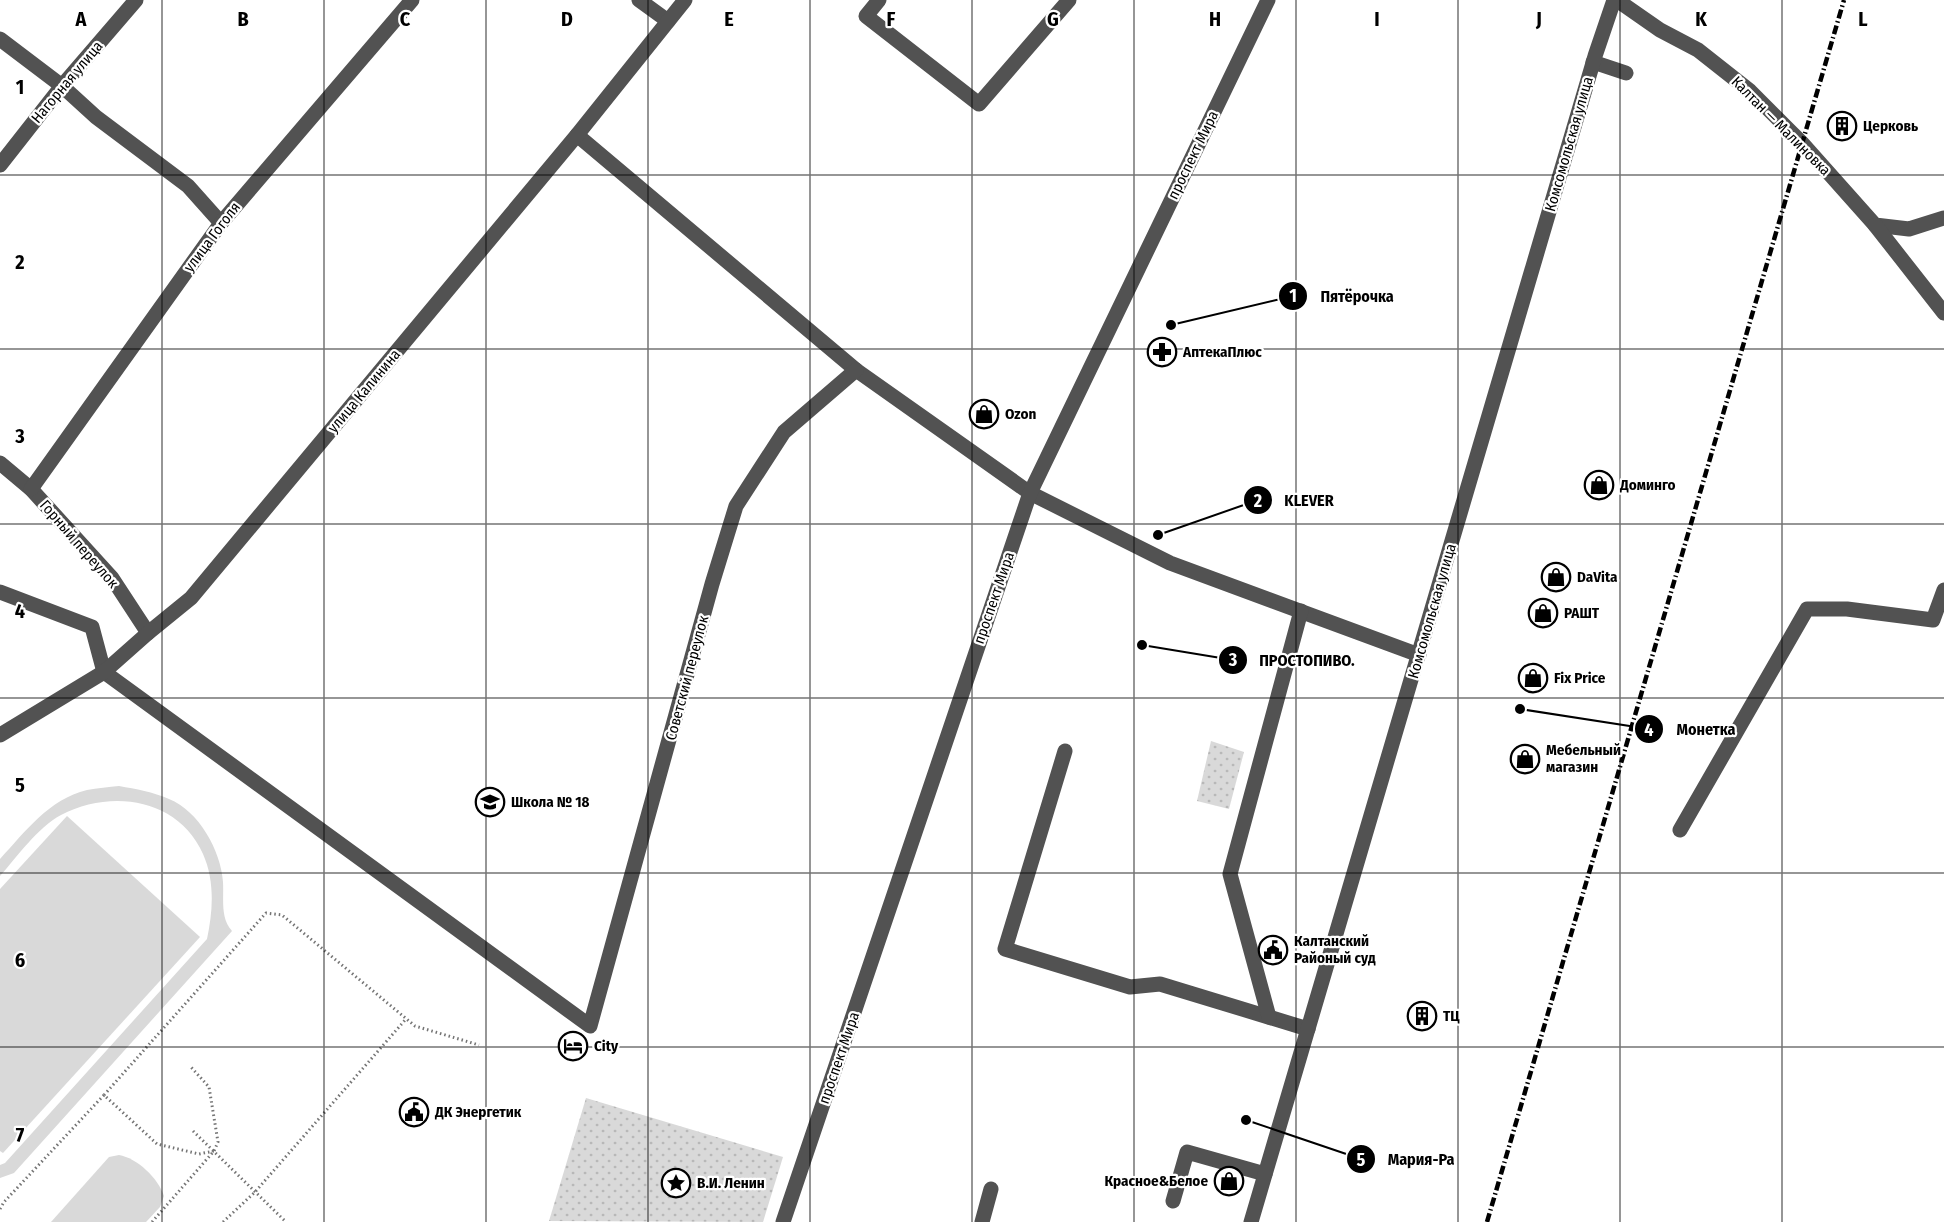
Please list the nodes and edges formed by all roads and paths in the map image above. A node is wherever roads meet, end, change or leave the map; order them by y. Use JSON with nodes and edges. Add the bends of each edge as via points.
{"nodes":[{"id":1,"x":136,"y":0,"type":"edge"},
{"id":2,"x":412,"y":0,"type":"edge"},
{"id":3,"x":639,"y":0,"type":"edge"},
{"id":4,"x":685,"y":0,"type":"edge"},
{"id":5,"x":879,"y":0,"type":"edge"},
{"id":6,"x":1069,"y":0,"type":"edge"},
{"id":7,"x":1268,"y":0,"type":"edge"},
{"id":8,"x":1615,"y":0,"type":"edge"},
{"id":9,"x":668,"y":21,"type":"junction"},
{"id":10,"x":0,"y":39,"type":"edge"},
{"id":11,"x":1593,"y":62,"type":"junction"},
{"id":12,"x":1626,"y":73,"type":"dead end"},
{"id":13,"x":62,"y":86,"type":"junction"},
{"id":14,"x":577,"y":135,"type":"junction"},
{"id":15,"x":0,"y":165,"type":"edge"},
{"id":16,"x":1944,"y":218,"type":"edge"},
{"id":17,"x":220,"y":223,"type":"junction"},
{"id":18,"x":1875,"y":225,"type":"junction"},
{"id":19,"x":1944,"y":313,"type":"edge"},
{"id":20,"x":856,"y":370,"type":"junction"},
{"id":21,"x":0,"y":463,"type":"edge"},
{"id":22,"x":32,"y":489,"type":"junction"},
{"id":23,"x":1030,"y":493,"type":"junction"},
{"id":24,"x":1944,"y":590,"type":"edge"},
{"id":25,"x":0,"y":592,"type":"edge"},
{"id":26,"x":1301,"y":611,"type":"junction"},
{"id":27,"x":148,"y":633,"type":"junction"},
{"id":28,"x":1419,"y":655,"type":"junction"},
{"id":29,"x":104,"y":672,"type":"junction"},
{"id":30,"x":0,"y":735,"type":"edge"},
{"id":31,"x":1065,"y":752,"type":"dead end"},
{"id":32,"x":1680,"y":830,"type":"dead end"},
{"id":33,"x":1269,"y":1017,"type":"junction"},
{"id":34,"x":406,"y":1019,"type":"junction"},
{"id":35,"x":1308,"y":1029,"type":"junction"},
{"id":36,"x":479,"y":1045,"type":"dead end"},
{"id":37,"x":190,"y":1066,"type":"dead end"},
{"id":38,"x":104,"y":1095,"type":"junction"},
{"id":39,"x":193,"y":1131,"type":"dead end"},
{"id":40,"x":214,"y":1151,"type":"junction"},
{"id":41,"x":1265,"y":1174,"type":"junction"},
{"id":42,"x":991,"y":1189,"type":"dead end"},
{"id":43,"x":255,"y":1192,"type":"junction"},
{"id":44,"x":1173,"y":1201,"type":"dead end"},
{"id":45,"x":2,"y":1202,"type":"edge"},
{"id":46,"x":0,"y":1209,"type":"edge"},
{"id":47,"x":152,"y":1222,"type":"edge"},
{"id":48,"x":224,"y":1222,"type":"edge"},
{"id":49,"x":286,"y":1222,"type":"edge"},
{"id":50,"x":783,"y":1222,"type":"edge"},
{"id":51,"x":982,"y":1222,"type":"edge"},
{"id":52,"x":1251,"y":1222,"type":"edge"}],
"edges":[{"from":1,"to":13,"type":"street","name":"Нагорная улица"},
{"from":2,"to":17,"type":"street","name":"улица Гоголя"},
{"from":3,"to":9,"type":"street"},
{"from":4,"to":9,"type":"street","name":"улица Калинина"},
{"from":5,"to":6,"type":"street","via":[[866,16],[979,104]]},
{"from":7,"to":23,"type":"street","name":"проспект Мира"},
{"from":8,"to":11,"type":"street","name":"Комсомольская улица"},
{"from":8,"to":18,"type":"street","name":"Калтан — Малиновка","via":[[1698,50],[1750,91]]},
{"from":9,"to":14,"type":"street","name":"улица Калинина"},
{"from":10,"to":13,"type":"street"},
{"from":11,"to":12,"type":"street"},
{"from":11,"to":28,"type":"street","name":"Комсомольская улица"},
{"from":13,"to":15,"type":"street","name":"Нагорная улица"},
{"from":13,"to":17,"type":"street","via":[[96,117],[188,186]]},
{"from":14,"to":20,"type":"street"},
{"from":14,"to":27,"type":"street","name":"улица Калинина","via":[[191,598]]},
{"from":16,"to":18,"type":"street","via":[[1909,229]]},
{"from":17,"to":22,"type":"street","name":"улица Гоголя"},
{"from":18,"to":19,"type":"street","name":"Калтан — Малиновка"},
{"from":20,"to":23,"type":"street"},
{"from":20,"to":29,"type":"street","name":"Советский переулок","via":[[784,432],[736,506],[590,1026]]},
{"from":21,"to":22,"type":"street","name":"Горный переулок"},
{"from":22,"to":27,"type":"street","name":"Горный переулок","via":[[112,578]]},
{"from":23,"to":26,"type":"street","via":[[1170,562]]},
{"from":23,"to":50,"type":"street","name":"проспект Мира"},
{"from":24,"to":32,"type":"street","via":[[1933,620],[1846,609],[1807,609]]},
{"from":25,"to":29,"type":"street","via":[[92,627]]},
{"from":26,"to":28,"type":"street"},
{"from":26,"to":33,"type":"street","via":[[1230,874]]},
{"from":27,"to":29,"type":"street","name":"улица Калинина"},
{"from":28,"to":35,"type":"street","name":"Комсомольская улица"},
{"from":29,"to":30,"type":"street","name":"улица Калинина"},
{"from":31,"to":33,"type":"street","via":[[1005,949],[1130,987],[1160,984]]},
{"from":33,"to":35,"type":"street"},
{"from":34,"to":36,"type":"path","via":[[415,1026]]},
{"from":34,"to":38,"type":"path","via":[[282,915],[266,913]]},
{"from":34,"to":43,"type":"path"},
{"from":35,"to":41,"type":"street","name":"Комсомольская улица"},
{"from":37,"to":40,"type":"path","via":[[209,1087],[218,1142]]},
{"from":38,"to":40,"type":"path","via":[[157,1144],[199,1154]]},
{"from":38,"to":45,"type":"path"},
{"from":39,"to":40,"type":"path"},
{"from":40,"to":43,"type":"path"},
{"from":40,"to":47,"type":"path"},
{"from":41,"to":44,"type":"street","via":[[1187,1152]]},
{"from":41,"to":52,"type":"street","name":"Комсомольская улица"},
{"from":42,"to":51,"type":"street"},
{"from":43,"to":48,"type":"path"},
{"from":43,"to":49,"type":"path"},
{"from":45,"to":46,"type":"path"}]}
